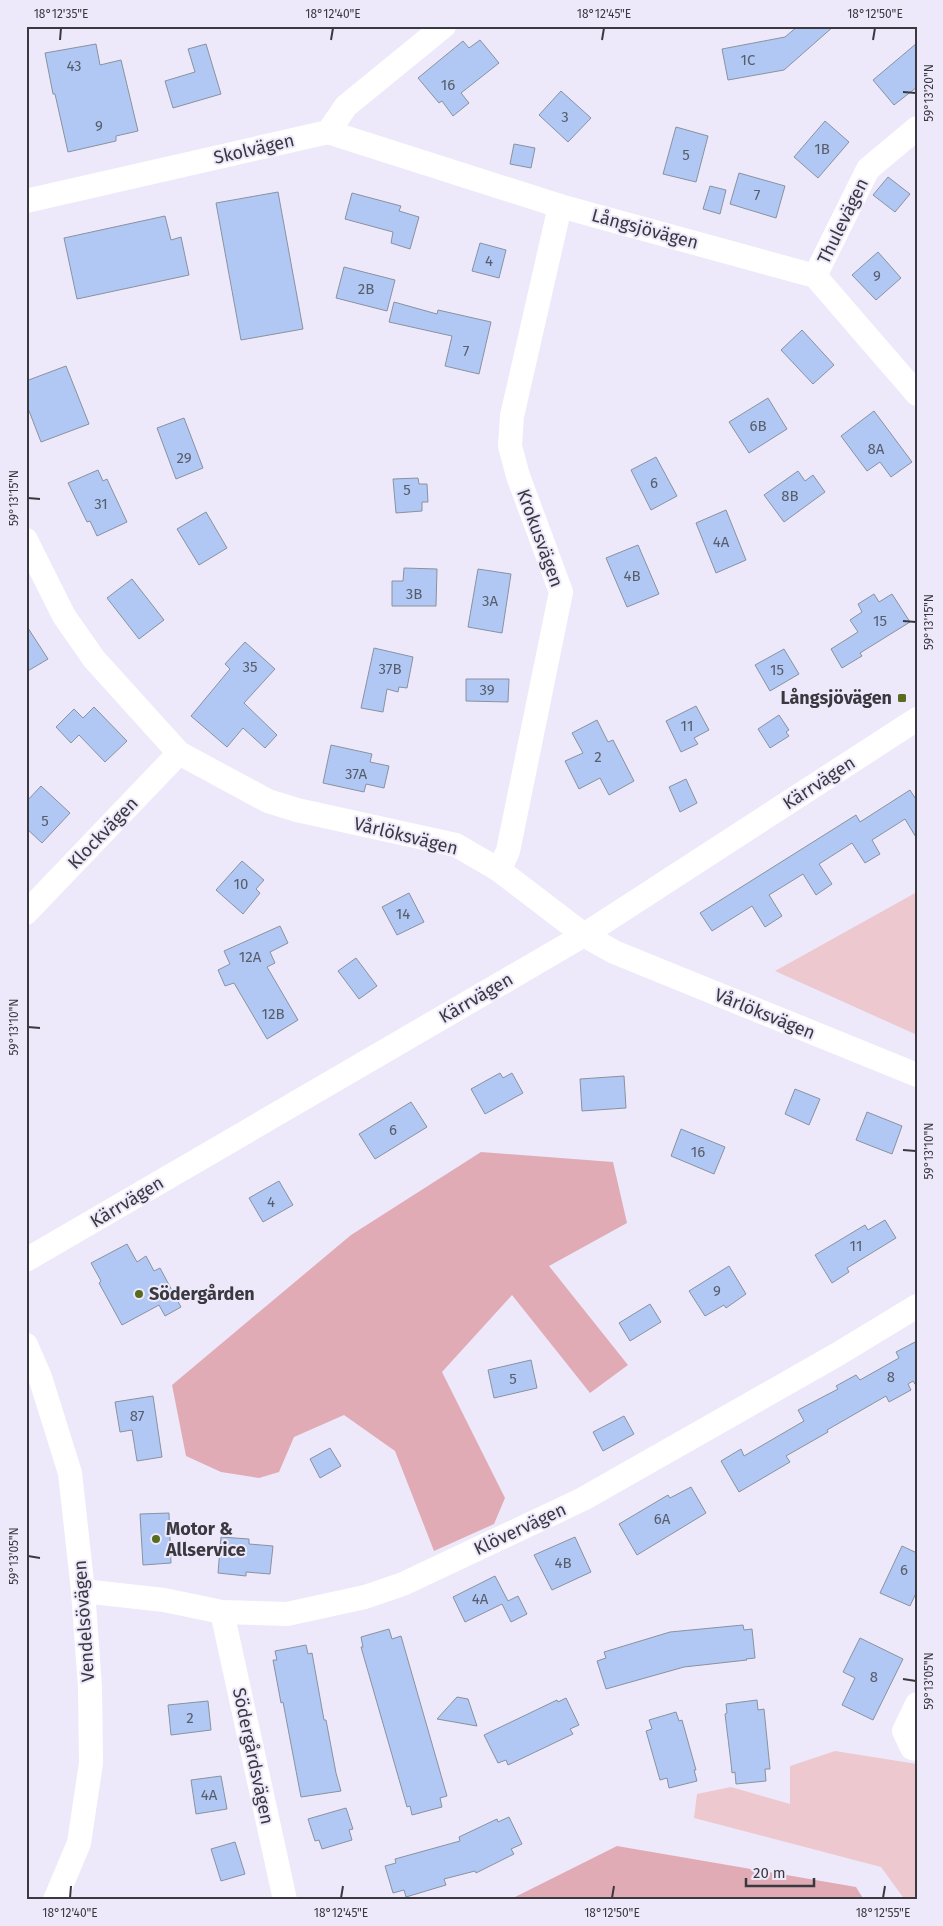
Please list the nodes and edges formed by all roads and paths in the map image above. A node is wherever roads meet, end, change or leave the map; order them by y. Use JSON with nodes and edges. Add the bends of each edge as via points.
{"nodes":[{"id":1,"x":444,"y":26,"type":"edge"},
{"id":2,"x":917,"y":128,"type":"edge"},
{"id":3,"x":328,"y":132,"type":"junction"},
{"id":4,"x":26,"y":201,"type":"edge"},
{"id":5,"x":560,"y":206,"type":"junction"},
{"id":6,"x":815,"y":276,"type":"junction"},
{"id":7,"x":917,"y":394,"type":"edge"},
{"id":8,"x":26,"y":540,"type":"edge"},
{"id":9,"x":917,"y":720,"type":"edge"},
{"id":10,"x":179,"y":753,"type":"junction"},
{"id":11,"x":499,"y":870,"type":"junction"},
{"id":12,"x":26,"y":913,"type":"edge"},
{"id":13,"x":584,"y":935,"type":"junction"},
{"id":14,"x":917,"y":1075,"type":"edge"},
{"id":15,"x":26,"y":1260,"type":"edge"},
{"id":16,"x":917,"y":1306,"type":"edge"},
{"id":17,"x":26,"y":1345,"type":"edge"},
{"id":18,"x":83,"y":1591,"type":"junction"},
{"id":19,"x":222,"y":1612,"type":"junction"},
{"id":20,"x":917,"y":1704,"type":"edge"},
{"id":21,"x":915,"y":1748,"type":"edge"},
{"id":22,"x":55,"y":1900,"type":"edge"},
{"id":23,"x":285,"y":1900,"type":"edge"}],
"edges":[{"from":1,"to":3,"type":"street","via":[[346,106]]},
{"from":2,"to":6,"type":"street","name":"Thulevägen","via":[[868,169]]},
{"from":3,"to":4,"type":"street","name":"Skolvägen"},
{"from":3,"to":5,"type":"street","name":"Långsjövägen"},
{"from":5,"to":6,"type":"street","name":"Långsjövägen"},
{"from":5,"to":11,"type":"street","name":"Krokusvägen","via":[[512,416],[510,446],[518,476],[562,592],[508,851]]},
{"from":6,"to":7,"type":"street"},
{"from":8,"to":10,"type":"street","name":"Vårlöksvägen","via":[[64,616],[94,659]]},
{"from":9,"to":13,"type":"street","name":"Kärrvägen"},
{"from":10,"to":11,"type":"street","name":"Vårlöksvägen","via":[[268,801],[456,845]]},
{"from":10,"to":12,"type":"street","name":"Klockvägen"},
{"from":11,"to":13,"type":"street","name":"Vårlöksvägen"},
{"from":13,"to":14,"type":"street","name":"Vårlöksvägen","via":[[614,952]]},
{"from":13,"to":15,"type":"street","name":"Kärrvägen"},
{"from":16,"to":19,"type":"street","name":"Klövervägen","via":[[583,1499],[403,1584],[365,1597],[287,1614]]},
{"from":17,"to":18,"type":"street","name":"Vendelsövägen","via":[[40,1377],[70,1473]]},
{"from":18,"to":19,"type":"street","name":"Klövervägen","via":[[164,1600]]},
{"from":18,"to":22,"type":"street","name":"Vendelsövägen","via":[[90,1687],[91,1763],[79,1843]]},
{"from":19,"to":23,"type":"street","name":"Södergårdsvägen"},
{"from":20,"to":21,"type":"street","via":[[904,1731]]}]}
